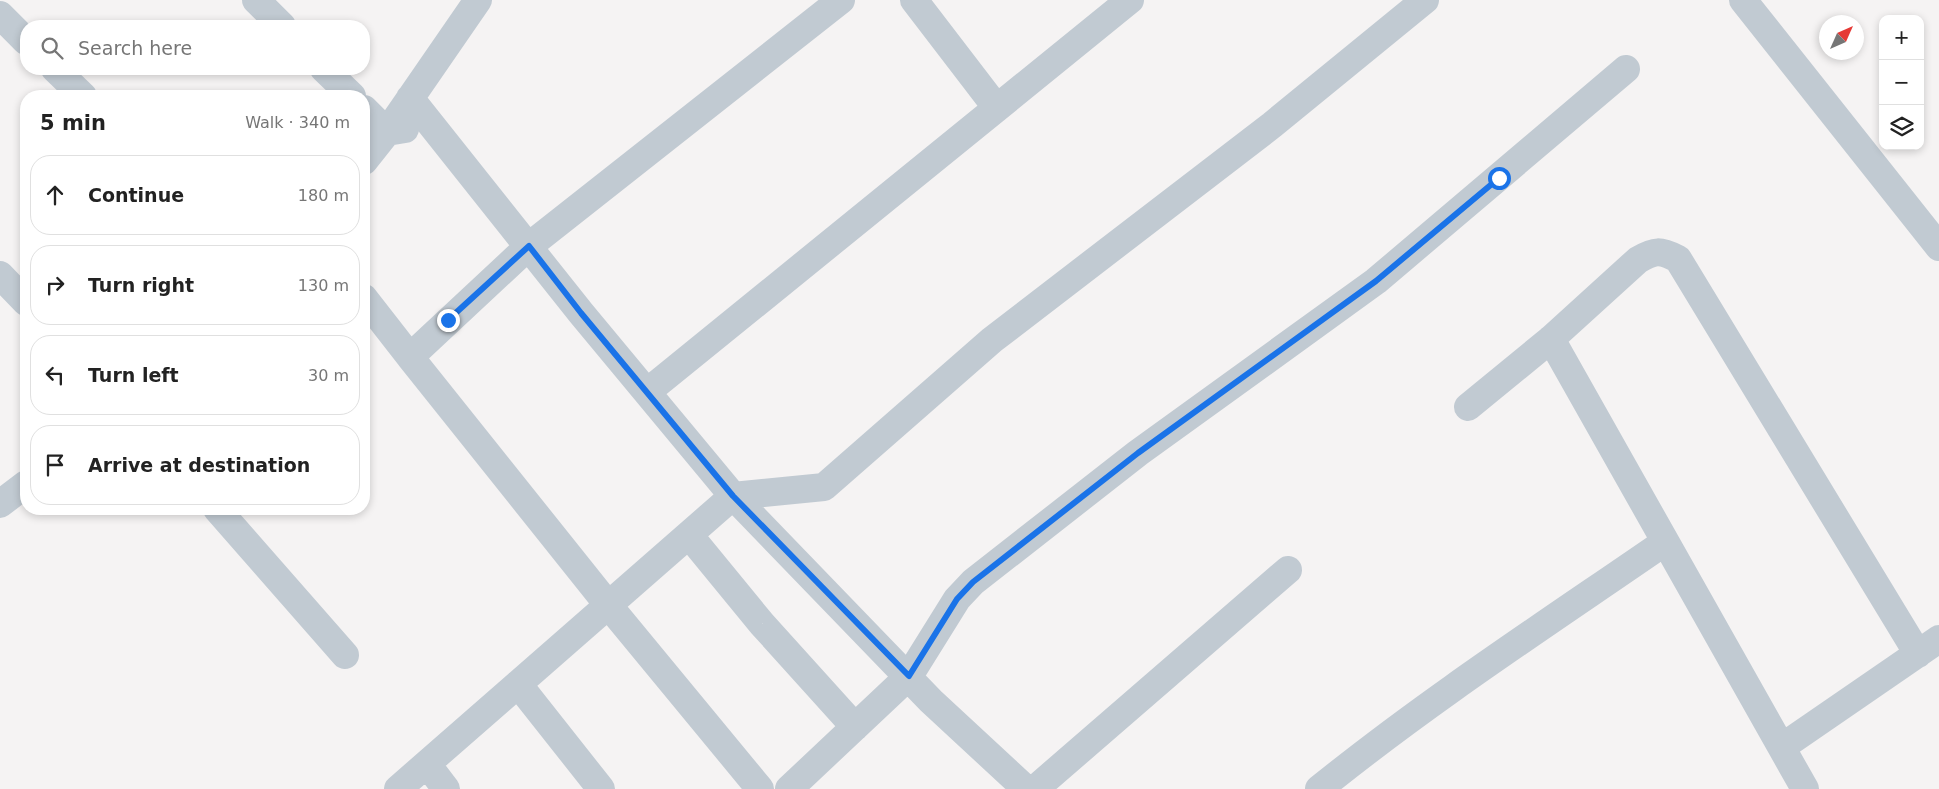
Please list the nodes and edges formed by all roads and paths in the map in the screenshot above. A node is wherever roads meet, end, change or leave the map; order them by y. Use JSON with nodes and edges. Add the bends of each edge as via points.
{"nodes":[{"id":1,"x":256,"y":0,"type":"edge"},
{"id":2,"x":478,"y":0,"type":"edge"},
{"id":3,"x":840,"y":0,"type":"edge"},
{"id":4,"x":914,"y":0,"type":"edge"},
{"id":5,"x":1130,"y":0,"type":"edge"},
{"id":6,"x":1426,"y":0,"type":"edge"},
{"id":7,"x":1743,"y":0,"type":"edge"},
{"id":8,"x":0,"y":15,"type":"edge"},
{"id":9,"x":276,"y":20,"type":"edge"},
{"id":10,"x":20,"y":35,"type":"edge"},
{"id":11,"x":1626,"y":69,"type":"dead end"},
{"id":12,"x":61,"y":75,"type":"edge"},
{"id":13,"x":330,"y":75,"type":"edge"},
{"id":14,"x":77,"y":90,"type":"edge"},
{"id":15,"x":346,"y":90,"type":"edge"},
{"id":16,"x":410,"y":98,"type":"junction"},
{"id":17,"x":996,"y":107,"type":"junction"},
{"id":18,"x":370,"y":115,"type":"edge"},
{"id":19,"x":432,"y":126,"type":"junction"},
{"id":20,"x":387,"y":132,"type":"junction"},
{"id":21,"x":370,"y":153,"type":"edge"},
{"id":22,"x":529,"y":246,"type":"junction"},
{"id":23,"x":1939,"y":246,"type":"edge"},
{"id":24,"x":0,"y":275,"type":"edge"},
{"id":25,"x":20,"y":296,"type":"edge"},
{"id":26,"x":370,"y":306,"type":"edge"},
{"id":27,"x":1550,"y":339,"type":"junction"},
{"id":28,"x":410,"y":357,"type":"junction"},
{"id":29,"x":647,"y":392,"type":"junction"},
{"id":30,"x":1468,"y":407,"type":"dead end"},
{"id":31,"x":20,"y":489,"type":"edge"},
{"id":32,"x":733,"y":496,"type":"junction"},
{"id":33,"x":0,"y":504,"type":"edge"},
{"id":34,"x":221,"y":515,"type":"edge"},
{"id":35,"x":690,"y":535,"type":"junction"},
{"id":36,"x":1665,"y":542,"type":"junction"},
{"id":37,"x":1288,"y":570,"type":"dead end"},
{"id":38,"x":609,"y":606,"type":"junction"},
{"id":39,"x":1928,"y":646,"type":"edge"},
{"id":40,"x":345,"y":655,"type":"dead end"},
{"id":41,"x":909,"y":676,"type":"junction"},
{"id":42,"x":518,"y":684,"type":"junction"},
{"id":43,"x":855,"y":727,"type":"junction"},
{"id":44,"x":1782,"y":747,"type":"junction"},
{"id":45,"x":427,"y":764,"type":"junction"},
{"id":46,"x":398,"y":789,"type":"edge"},
{"id":47,"x":446,"y":789,"type":"edge"},
{"id":48,"x":601,"y":789,"type":"edge"},
{"id":49,"x":760,"y":789,"type":"edge"},
{"id":50,"x":789,"y":789,"type":"edge"},
{"id":51,"x":1026,"y":789,"type":"edge"},
{"id":52,"x":1035,"y":789,"type":"edge"},
{"id":53,"x":1319,"y":789,"type":"edge"},
{"id":54,"x":1805,"y":789,"type":"edge"}],
"edges":[{"from":1,"to":9,"type":"street"},
{"from":2,"to":16,"type":"street"},
{"from":3,"to":22,"type":"street"},
{"from":4,"to":17,"type":"street"},
{"from":5,"to":17,"type":"street"},
{"from":6,"to":32,"type":"street","via":[[1272,125],[992,340],[824,487]]},
{"from":7,"to":23,"type":"street"},
{"from":8,"to":10,"type":"street"},
{"from":11,"to":41,"type":"street","via":[[1376,281],[1138,453],[973,582],[957,599]]},
{"from":12,"to":14,"type":"street"},
{"from":13,"to":15,"type":"street"},
{"from":16,"to":19,"type":"street"},
{"from":16,"to":20,"type":"street"},
{"from":17,"to":29,"type":"street"},
{"from":18,"to":20,"type":"street"},
{"from":19,"to":20,"type":"street"},
{"from":19,"to":22,"type":"street"},
{"from":20,"to":21,"type":"street"},
{"from":22,"to":28,"type":"street"},
{"from":22,"to":29,"type":"street"},
{"from":24,"to":25,"type":"street"},
{"from":26,"to":28,"type":"street"},
{"from":27,"to":30,"type":"street"},
{"from":27,"to":36,"type":"street"},
{"from":27,"to":39,"type":"street","via":[[1638,260],[1652,252],[1666,253],[1678,260]]},
{"from":28,"to":38,"type":"street"},
{"from":29,"to":32,"type":"street"},
{"from":31,"to":33,"type":"street"},
{"from":32,"to":35,"type":"street"},
{"from":32,"to":41,"type":"street"},
{"from":34,"to":40,"type":"street"},
{"from":35,"to":38,"type":"street"},
{"from":35,"to":43,"type":"street","via":[[762,624]]},
{"from":36,"to":44,"type":"street"},
{"from":36,"to":53,"type":"street","via":[[1520,642]]},
{"from":37,"to":52,"type":"street"},
{"from":38,"to":42,"type":"street"},
{"from":38,"to":49,"type":"street"},
{"from":39,"to":44,"type":"street"},
{"from":41,"to":43,"type":"street"},
{"from":41,"to":51,"type":"street"},
{"from":42,"to":45,"type":"street"},
{"from":42,"to":48,"type":"street"},
{"from":43,"to":50,"type":"street"},
{"from":44,"to":54,"type":"street"},
{"from":45,"to":46,"type":"street"},
{"from":45,"to":47,"type":"street"}]}
